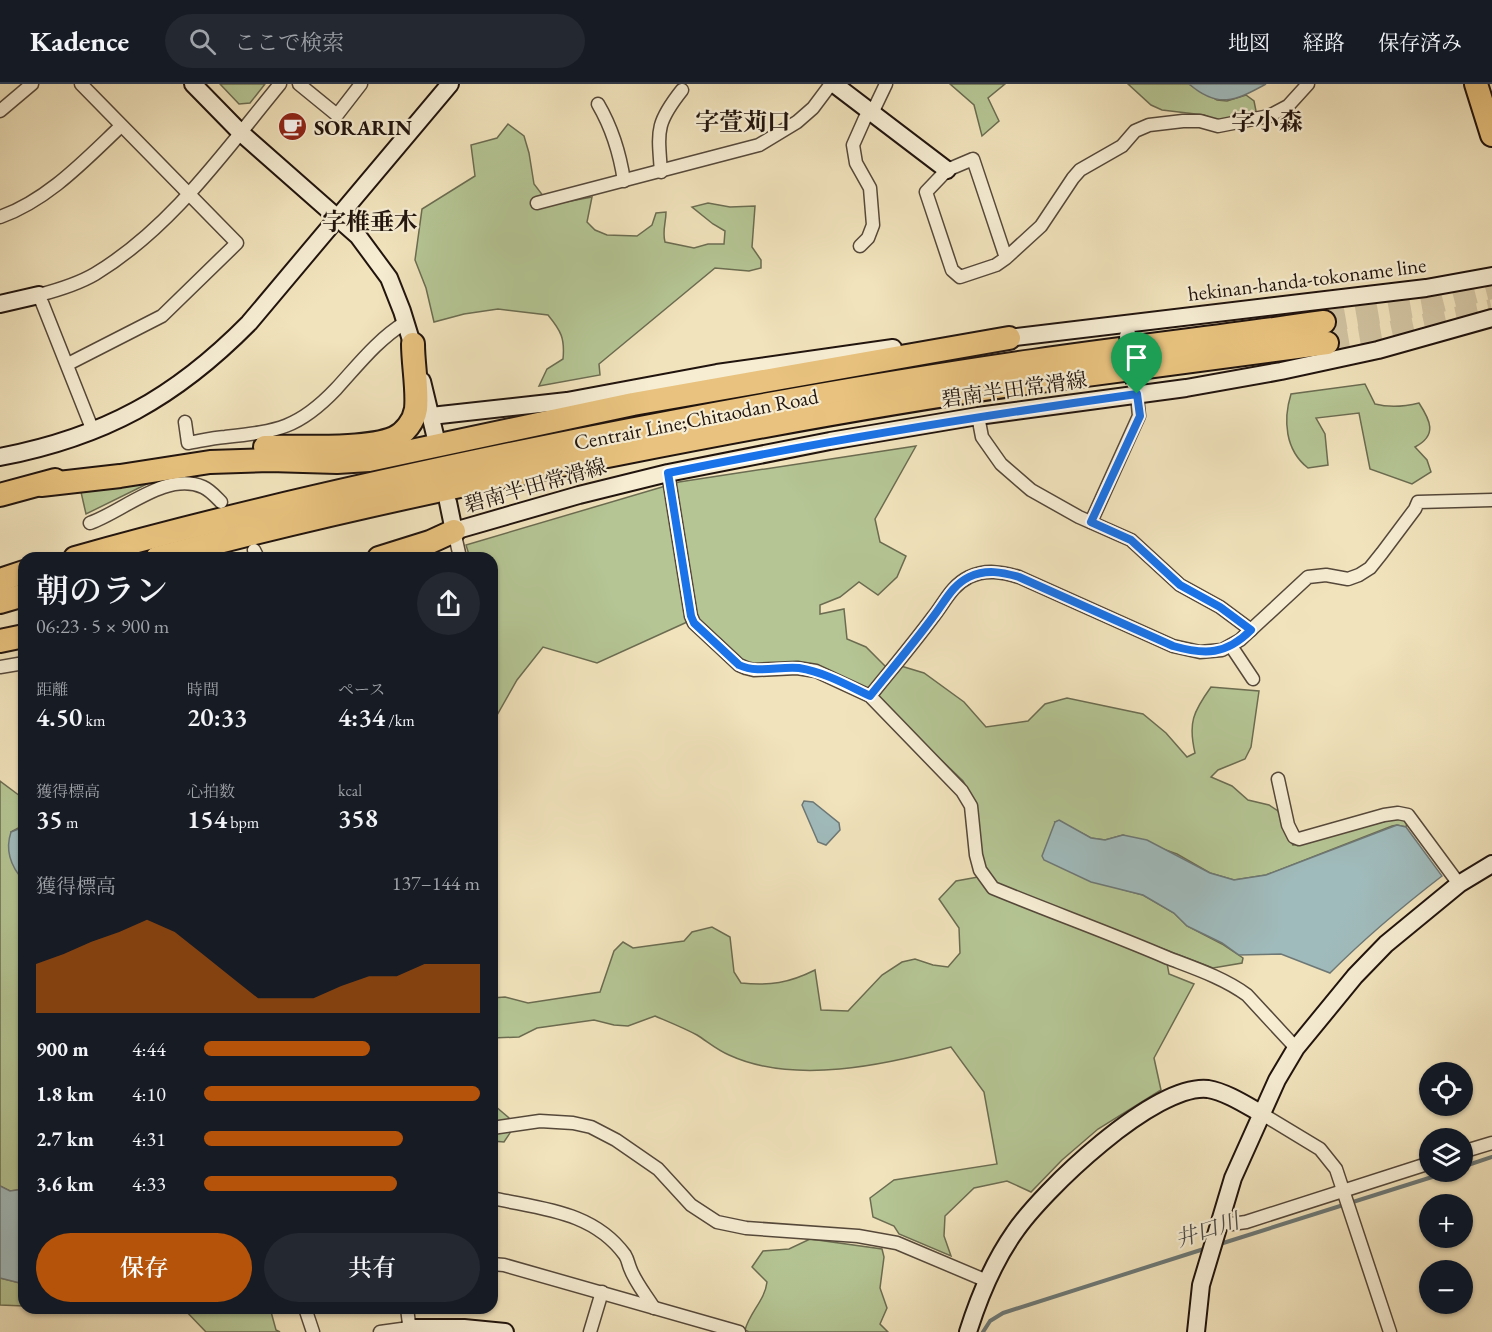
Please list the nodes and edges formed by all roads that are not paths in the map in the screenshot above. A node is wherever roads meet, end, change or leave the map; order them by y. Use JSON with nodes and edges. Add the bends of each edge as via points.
{"nodes":[{"id":1,"x":32,"y":84,"type":"edge"},
{"id":2,"x":81,"y":84,"type":"edge"},
{"id":3,"x":193,"y":84,"type":"edge"},
{"id":4,"x":280,"y":84,"type":"edge"},
{"id":5,"x":299,"y":84,"type":"edge"},
{"id":6,"x":361,"y":84,"type":"edge"},
{"id":7,"x":450,"y":84,"type":"edge"},
{"id":8,"x":832,"y":84,"type":"edge"},
{"id":9,"x":886,"y":84,"type":"edge"},
{"id":10,"x":1308,"y":84,"type":"edge"},
{"id":11,"x":1476,"y":84,"type":"edge"},
{"id":12,"x":682,"y":90,"type":"dead end"},
{"id":13,"x":598,"y":104,"type":"dead end"},
{"id":14,"x":0,"y":111,"type":"edge"},
{"id":15,"x":871,"y":112,"type":"junction"},
{"id":16,"x":121,"y":126,"type":"junction"},
{"id":17,"x":240,"y":132,"type":"junction"},
{"id":18,"x":1492,"y":135,"type":"edge"},
{"id":19,"x":947,"y":170,"type":"junction"},
{"id":20,"x":661,"y":172,"type":"junction"},
{"id":21,"x":624,"y":181,"type":"junction"},
{"id":22,"x":188,"y":195,"type":"junction"},
{"id":23,"x":537,"y":204,"type":"dead end"},
{"id":24,"x":0,"y":217,"type":"edge"},
{"id":25,"x":337,"y":218,"type":"junction"},
{"id":26,"x":860,"y":246,"type":"dead end"},
{"id":27,"x":1006,"y":258,"type":"junction"},
{"id":28,"x":1492,"y":276,"type":"edge"},
{"id":29,"x":39,"y":295,"type":"junction"},
{"id":30,"x":0,"y":304,"type":"edge"},
{"id":31,"x":1492,"y":318,"type":"edge"},
{"id":32,"x":406,"y":322,"type":"junction"},
{"id":33,"x":1127,"y":330,"type":"junction"},
{"id":34,"x":1009,"y":338,"type":"junction"},
{"id":35,"x":413,"y":344,"type":"junction"},
{"id":36,"x":68,"y":364,"type":"junction"},
{"id":37,"x":1136,"y":389,"type":"junction"},
{"id":38,"x":431,"y":416,"type":"junction"},
{"id":39,"x":978,"y":416,"type":"junction"},
{"id":40,"x":185,"y":422,"type":"dead end"},
{"id":41,"x":93,"y":431,"type":"junction"},
{"id":42,"x":435,"y":435,"type":"dead end"},
{"id":43,"x":0,"y":457,"type":"edge"},
{"id":44,"x":668,"y":473,"type":"junction"},
{"id":45,"x":41,"y":484,"type":"junction"},
{"id":46,"x":0,"y":495,"type":"edge"},
{"id":47,"x":1492,"y":500,"type":"edge"},
{"id":48,"x":448,"y":501,"type":"dead end"},
{"id":49,"x":221,"y":502,"type":"dead end"},
{"id":50,"x":1091,"y":522,"type":"junction"},
{"id":51,"x":90,"y":523,"type":"dead end"},
{"id":52,"x":454,"y":531,"type":"junction"},
{"id":53,"x":97,"y":552,"type":"edge"},
{"id":54,"x":179,"y":552,"type":"edge"},
{"id":55,"x":398,"y":552,"type":"edge"},
{"id":56,"x":459,"y":552,"type":"edge"},
{"id":57,"x":18,"y":575,"type":"edge"},
{"id":58,"x":0,"y":580,"type":"edge"},
{"id":59,"x":18,"y":597,"type":"edge"},
{"id":60,"x":0,"y":602,"type":"edge"},
{"id":61,"x":1251,"y":630,"type":"junction"},
{"id":62,"x":18,"y":637,"type":"edge"},
{"id":63,"x":0,"y":641,"type":"edge"},
{"id":64,"x":1231,"y":646,"type":"junction"},
{"id":65,"x":18,"y":664,"type":"edge"},
{"id":66,"x":0,"y":667,"type":"edge"},
{"id":67,"x":1253,"y":679,"type":"dead end"},
{"id":68,"x":870,"y":696,"type":"junction"},
{"id":69,"x":1278,"y":779,"type":"dead end"},
{"id":70,"x":1492,"y":864,"type":"edge"},
{"id":71,"x":1459,"y":884,"type":"junction"},
{"id":72,"x":1296,"y":1048,"type":"junction"},
{"id":73,"x":1262,"y":1113,"type":"junction"},
{"id":74,"x":498,"y":1127,"type":"edge"},
{"id":75,"x":1492,"y":1143,"type":"edge"},
{"id":76,"x":1473,"y":1149,"type":"edge"},
{"id":77,"x":1419,"y":1166,"type":"edge"},
{"id":78,"x":1344,"y":1190,"type":"junction"},
{"id":79,"x":498,"y":1199,"type":"edge"},
{"id":80,"x":1220,"y":1222,"type":"junction"},
{"id":81,"x":498,"y":1264,"type":"edge"},
{"id":82,"x":987,"y":1281,"type":"junction"},
{"id":83,"x":602,"y":1292,"type":"junction"},
{"id":84,"x":654,"y":1308,"type":"junction"},
{"id":85,"x":307,"y":1314,"type":"edge"},
{"id":86,"x":408,"y":1314,"type":"edge"},
{"id":87,"x":409,"y":1330,"type":"edge"},
{"id":88,"x":485,"y":1331,"type":"edge"},
{"id":89,"x":312,"y":1332,"type":"edge"},
{"id":90,"x":380,"y":1332,"type":"edge"},
{"id":91,"x":505,"y":1332,"type":"edge"},
{"id":92,"x":590,"y":1332,"type":"edge"},
{"id":93,"x":739,"y":1332,"type":"edge"},
{"id":94,"x":968,"y":1332,"type":"edge"},
{"id":95,"x":1196,"y":1332,"type":"edge"},
{"id":96,"x":1390,"y":1332,"type":"edge"}],
"edges":[{"from":1,"to":14,"type":"street"},
{"from":2,"to":16,"type":"street"},
{"from":3,"to":17,"type":"main road"},
{"from":4,"to":17,"type":"street"},
{"from":5,"to":6,"type":"street","via":[[337,115]]},
{"from":7,"to":25,"type":"main road"},
{"from":8,"to":15,"type":"main road"},
{"from":8,"to":20,"type":"street","via":[[813,108],[759,145]]},
{"from":9,"to":15,"type":"street"},
{"from":10,"to":27,"type":"street","via":[[1288,106],[1269,116],[1218,126],[1183,121],[1149,124],[1135,130],[1122,146],[1080,170],[1041,226]]},
{"from":11,"to":18,"type":"highway"},
{"from":12,"to":20,"type":"street","via":[[664,114],[659,129]]},
{"from":13,"to":21,"type":"street","via":[[610,126]]},
{"from":15,"to":19,"type":"main road"},
{"from":15,"to":26,"type":"street","via":[[853,145],[856,163],[870,188],[873,225]]},
{"from":16,"to":22,"type":"street"},
{"from":16,"to":24,"type":"street","via":[[40,197]]},
{"from":17,"to":22,"type":"street"},
{"from":17,"to":25,"type":"main road"},
{"from":19,"to":27,"type":"street","via":[[973,159]]},
{"from":19,"to":27,"type":"street","via":[[926,192],[952,270],[960,277]]},
{"from":20,"to":21,"type":"street"},
{"from":21,"to":23,"type":"street"},
{"from":22,"to":29,"type":"street","via":[[139,243],[93,275]]},
{"from":22,"to":36,"type":"street","via":[[237,243],[162,316]]},
{"from":25,"to":32,"type":"main road","via":[[358,236],[389,278]]},
{"from":25,"to":41,"type":"main road","via":[[221,351],[163,396]]},
{"from":28,"to":33,"type":"main road","name":"hekinan-handa-tokoname line"},
{"from":29,"to":30,"type":"main road"},
{"from":29,"to":36,"type":"street"},
{"from":31,"to":37,"type":"main road","via":[[1328,362],[1230,381]]},
{"from":32,"to":35,"type":"main road"},
{"from":32,"to":40,"type":"street","via":[[388,333],[334,391],[292,424],[277,430],[188,443]]},
{"from":33,"to":34,"type":"main road"},
{"from":33,"to":37,"type":"main road","bridge":true},
{"from":34,"to":38,"type":"main road","via":[[867,351],[567,401]]},
{"from":34,"to":45,"type":"highway","via":[[633,404],[369,460],[210,462]]},
{"from":35,"to":38,"type":"main road"},
{"from":35,"to":45,"type":"highway","via":[[416,409],[412,421],[397,437],[347,445],[181,452],[116,463]]},
{"from":36,"to":41,"type":"street"},
{"from":37,"to":39,"type":"main road","name":"碧南半田常滑線"},
{"from":37,"to":50,"type":"street","via":[[1140,416]]},
{"from":38,"to":42,"type":"main road"},
{"from":39,"to":44,"type":"main road","name":"碧南半田常滑線"},
{"from":39,"to":50,"type":"street","via":[[982,437],[1001,464],[1031,490]]},
{"from":41,"to":43,"type":"main road"},
{"from":44,"to":52,"type":"main road","name":"碧南半田常滑線"},
{"from":44,"to":68,"type":"street","via":[[694,623],[746,668],[816,671]]},
{"from":45,"to":46,"type":"highway"},
{"from":47,"to":61,"type":"street","via":[[1418,502],[1370,568],[1348,579],[1308,577]]},
{"from":48,"to":52,"type":"main road","name":"碧南半田常滑線"},
{"from":49,"to":51,"type":"street","via":[[205,488],[183,483],[166,485]]},
{"from":50,"to":61,"type":"street","via":[[1131,540],[1180,585]]},
{"from":52,"to":55,"type":"highway"},
{"from":52,"to":56,"type":"street"},
{"from":53,"to":54,"type":"highway","name":"Centrair Line;Chitaodan Road","via":[[216,520],[463,464],[845,391],[941,375],[1325,333],[682,441],[380,503]]},
{"from":57,"to":58,"type":"highway"},
{"from":59,"to":60,"type":"highway"},
{"from":61,"to":64,"type":"street"},
{"from":62,"to":63,"type":"highway"},
{"from":64,"to":67,"type":"street"},
{"from":64,"to":68,"type":"street","via":[[1210,652],[1173,646],[998,571],[970,576],[956,585]]},
{"from":65,"to":66,"type":"street"},
{"from":68,"to":72,"type":"street","via":[[962,791],[971,806],[980,870],[993,888],[1239,990]]},
{"from":69,"to":71,"type":"street","via":[[1294,837],[1299,839],[1384,815],[1408,815]]},
{"from":70,"to":71,"type":"main road"},
{"from":71,"to":72,"type":"main road","via":[[1386,944]]},
{"from":72,"to":73,"type":"main road"},
{"from":73,"to":78,"type":"street","via":[[1320,1149],[1336,1169]]},
{"from":73,"to":80,"type":"main road","via":[[1233,1178]]},
{"from":73,"to":82,"type":"main road","via":[[1207,1089],[1185,1092],[1152,1109],[1086,1155],[1056,1184],[1014,1232]]},
{"from":74,"to":82,"type":"street","via":[[540,1121],[591,1127],[658,1168],[691,1205],[717,1222],[897,1243]]},
{"from":75,"to":76,"type":"street"},
{"from":77,"to":78,"type":"street"},
{"from":78,"to":80,"type":"street","via":[[1246,1222]]},
{"from":78,"to":96,"type":"street"},
{"from":79,"to":84,"type":"street","via":[[565,1213],[600,1230],[624,1254]]},
{"from":80,"to":95,"type":"main road","via":[[1201,1285]]},
{"from":81,"to":83,"type":"street"},
{"from":82,"to":94,"type":"main road"},
{"from":83,"to":84,"type":"street"},
{"from":83,"to":92,"type":"street"},
{"from":84,"to":93,"type":"street"},
{"from":85,"to":89,"type":"street"},
{"from":86,"to":87,"type":"street"},
{"from":87,"to":88,"type":"main road"},
{"from":87,"to":90,"type":"street"},
{"from":88,"to":91,"type":"main road"}]}
